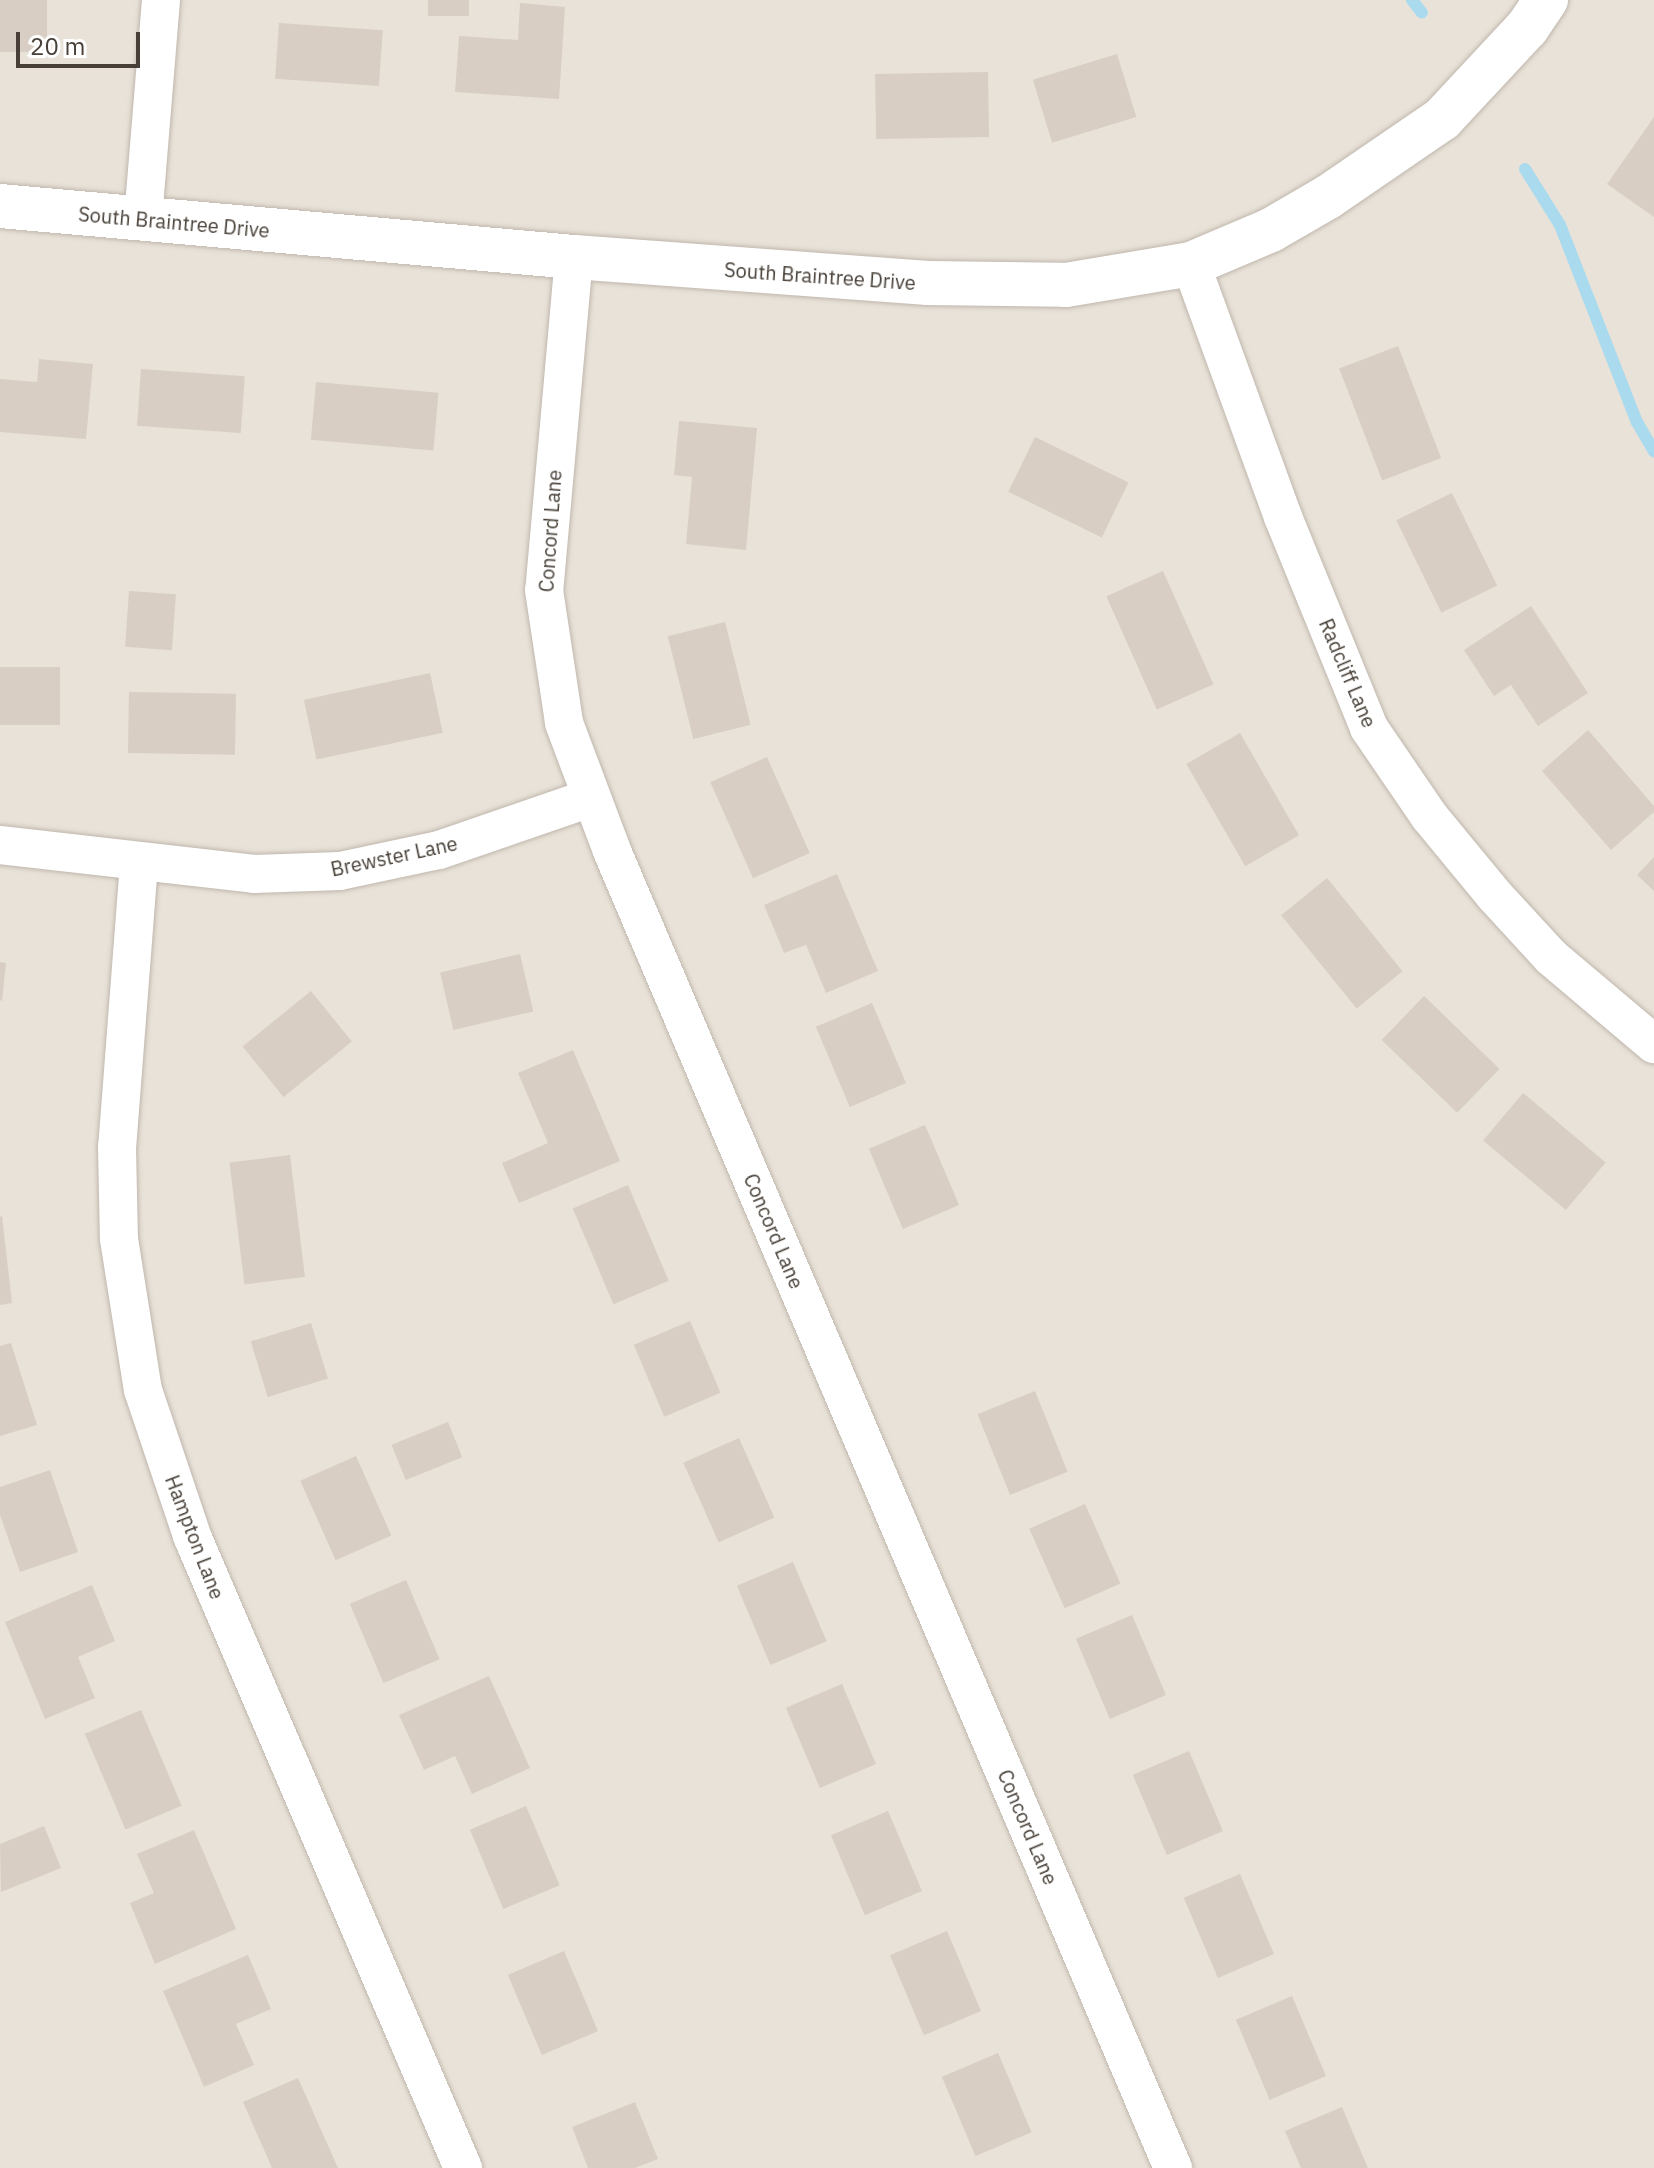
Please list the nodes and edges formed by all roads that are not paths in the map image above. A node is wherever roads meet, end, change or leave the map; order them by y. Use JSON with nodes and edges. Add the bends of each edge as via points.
{"nodes":[{"id":1,"x":161,"y":0,"type":"edge"},
{"id":2,"x":1546,"y":0,"type":"edge"},
{"id":3,"x":0,"y":206,"type":"edge"},
{"id":4,"x":143,"y":219,"type":"junction"},
{"id":5,"x":574,"y":257,"type":"junction"},
{"id":6,"x":1191,"y":264,"type":"junction"},
{"id":7,"x":590,"y":798,"type":"junction"},
{"id":8,"x":0,"y":845,"type":"edge"},
{"id":9,"x":139,"y":863,"type":"junction"},
{"id":10,"x":1654,"y":1044,"type":"edge"},
{"id":11,"x":463,"y":2168,"type":"edge"},
{"id":12,"x":1173,"y":2168,"type":"edge"}],
"edges":[{"from":1,"to":4,"type":"street"},
{"from":2,"to":6,"type":"street","name":"South Braintree Drive","via":[[1527,28],[1442,119],[1317,204]]},
{"from":3,"to":4,"type":"street","name":"South Braintree Drive"},
{"from":4,"to":5,"type":"street","name":"South Braintree Drive"},
{"from":5,"to":6,"type":"street","name":"South Braintree Drive","via":[[928,283],[1066,285]]},
{"from":5,"to":7,"type":"street","name":"Concord Lane","via":[[544,590],[558,695]]},
{"from":6,"to":10,"type":"street","name":"Radcliff Lane","via":[[1283,517],[1369,728],[1429,816],[1495,896],[1551,957]]},
{"from":7,"to":9,"type":"street","name":"Brewster Lane","via":[[439,850],[340,871],[254,874]]},
{"from":7,"to":12,"type":"street","name":"Concord Lane"},
{"from":8,"to":9,"type":"street","name":"Brewster Lane"},
{"from":9,"to":11,"type":"street","name":"Hampton Lane","via":[[117,1147],[119,1239],[143,1390],[192,1536]]}]}
